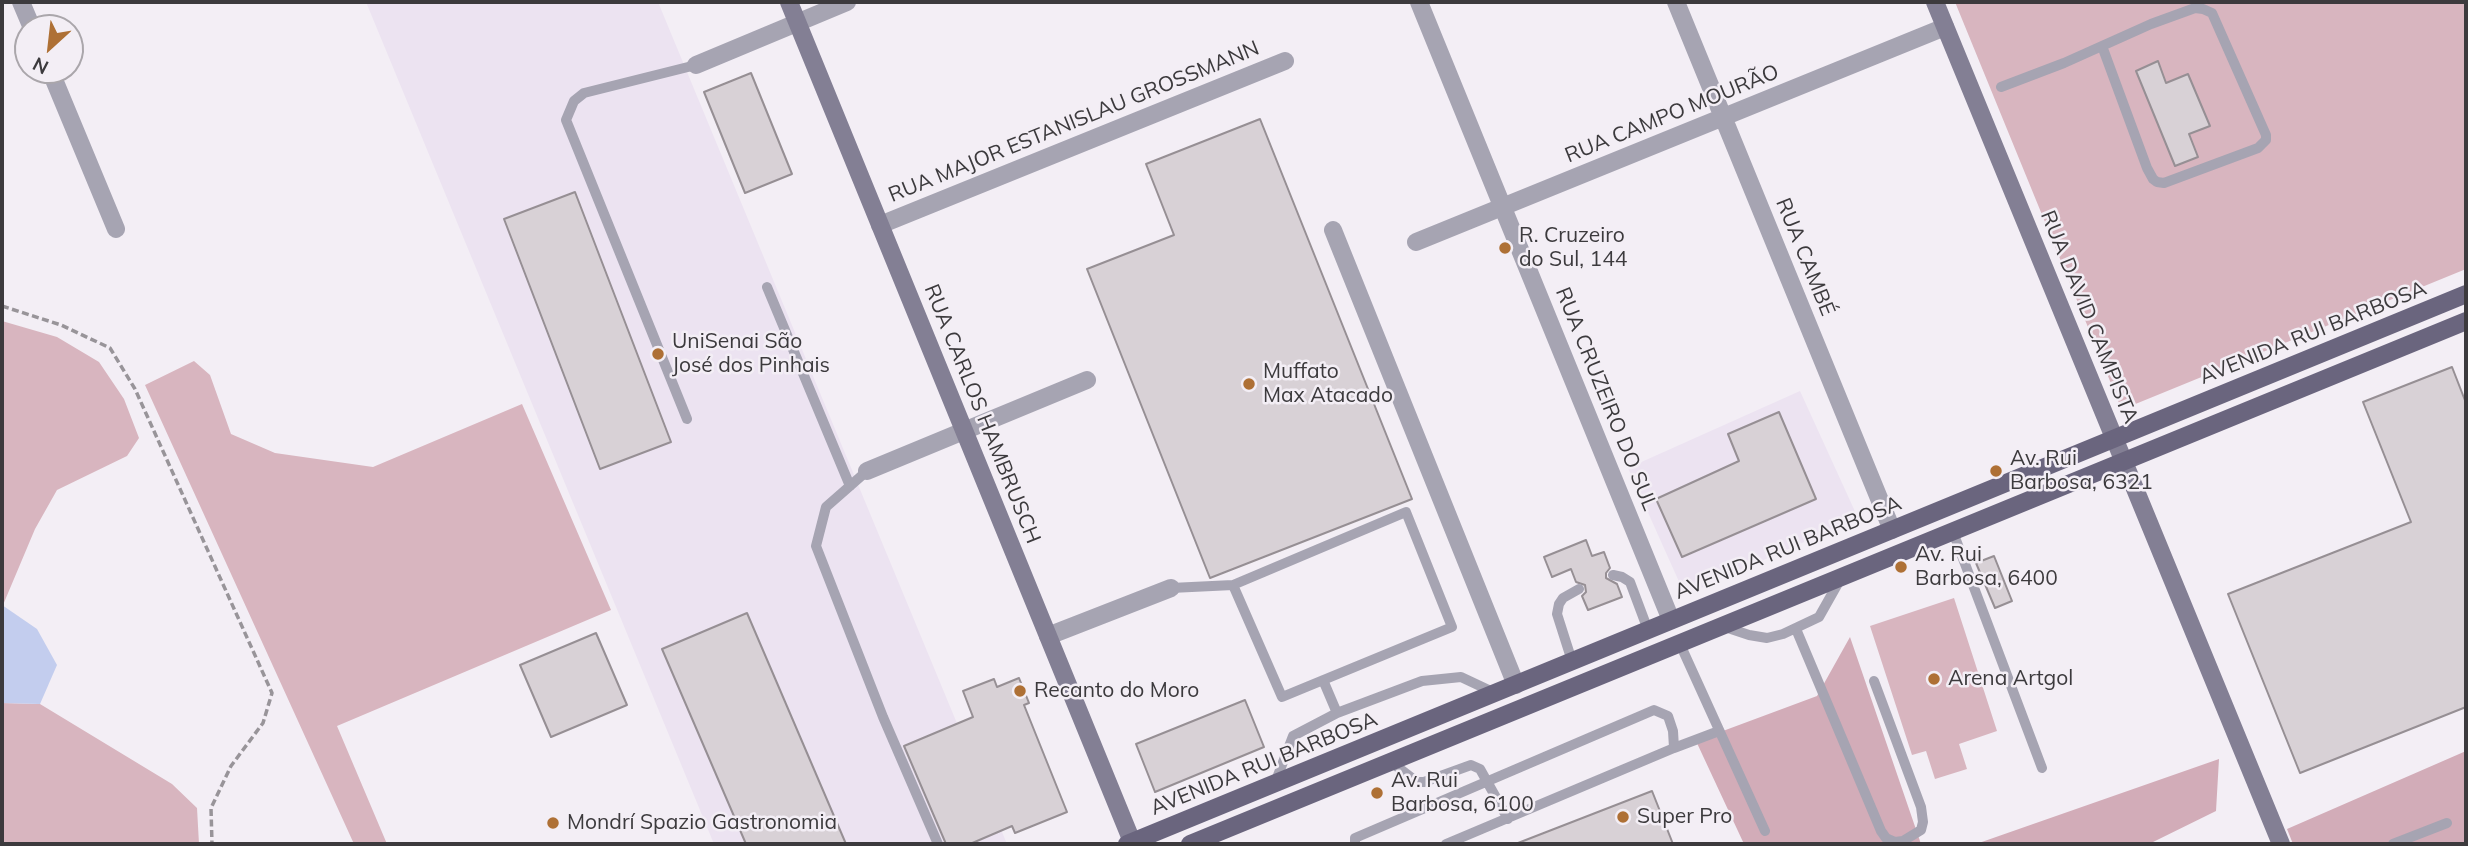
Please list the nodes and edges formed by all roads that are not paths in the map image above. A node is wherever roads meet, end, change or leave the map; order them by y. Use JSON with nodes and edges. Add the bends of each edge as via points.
{"nodes":[{"id":1,"x":789,"y":2,"type":"edge"},
{"id":2,"x":846,"y":2,"type":"edge"},
{"id":3,"x":1419,"y":2,"type":"edge"},
{"id":4,"x":1676,"y":2,"type":"edge"},
{"id":5,"x":1935,"y":2,"type":"edge"},
{"id":6,"x":797,"y":22,"type":"junction"},
{"id":7,"x":1945,"y":27,"type":"junction"},
{"id":8,"x":2102,"y":46,"type":"junction"},
{"id":9,"x":1285,"y":61,"type":"dead end"},
{"id":10,"x":696,"y":65,"type":"joint"},
{"id":11,"x":56,"y":84,"type":"edge"},
{"id":12,"x":2001,"y":87,"type":"dead end"},
{"id":13,"x":1723,"y":117,"type":"junction"},
{"id":14,"x":1503,"y":207,"type":"junction"},
{"id":15,"x":880,"y":225,"type":"junction"},
{"id":16,"x":116,"y":229,"type":"dead end"},
{"id":17,"x":1334,"y":230,"type":"dead end"},
{"id":18,"x":1416,"y":242,"type":"dead end"},
{"id":19,"x":767,"y":287,"type":"dead end"},
{"id":20,"x":2466,"y":294,"type":"edge"},
{"id":21,"x":2466,"y":321,"type":"edge"},
{"id":22,"x":1087,"y":380,"type":"dead end"},
{"id":23,"x":687,"y":419,"type":"dead end"},
{"id":24,"x":964,"y":431,"type":"junction"},
{"id":25,"x":2115,"y":439,"type":"junction"},
{"id":26,"x":2124,"y":462,"type":"junction"},
{"id":27,"x":867,"y":471,"type":"joint"},
{"id":28,"x":850,"y":486,"type":"junction"},
{"id":29,"x":1892,"y":530,"type":"junction"},
{"id":30,"x":1953,"y":532,"type":"junction"},
{"id":31,"x":1613,"y":575,"type":"dead end"},
{"id":32,"x":1841,"y":578,"type":"junction"},
{"id":33,"x":1233,"y":585,"type":"junction"},
{"id":34,"x":1171,"y":588,"type":"joint"},
{"id":35,"x":1579,"y":589,"type":"dead end"},
{"id":36,"x":1671,"y":620,"type":"junction"},
{"id":37,"x":1723,"y":626,"type":"junction"},
{"id":38,"x":1796,"y":629,"type":"junction"},
{"id":39,"x":1648,"y":630,"type":"junction"},
{"id":40,"x":1048,"y":636,"type":"junction"},
{"id":41,"x":1680,"y":644,"type":"junction"},
{"id":42,"x":1572,"y":661,"type":"junction"},
{"id":43,"x":1323,"y":680,"type":"junction"},
{"id":44,"x":1874,"y":681,"type":"dead end"},
{"id":45,"x":1516,"y":685,"type":"junction"},
{"id":46,"x":1495,"y":693,"type":"junction"},
{"id":47,"x":1337,"y":713,"type":"junction"},
{"id":48,"x":1719,"y":731,"type":"junction"},
{"id":49,"x":1674,"y":748,"type":"junction"},
{"id":50,"x":1391,"y":762,"type":"junction"},
{"id":51,"x":2042,"y":768,"type":"dead end"},
{"id":52,"x":1488,"y":780,"type":"junction"},
{"id":53,"x":1275,"y":783,"type":"junction"},
{"id":54,"x":1508,"y":818,"type":"junction"},
{"id":55,"x":2447,"y":823,"type":"dead end"},
{"id":56,"x":1765,"y":831,"type":"dead end"},
{"id":57,"x":938,"y":844,"type":"edge"},
{"id":58,"x":1131,"y":844,"type":"edge"},
{"id":59,"x":1190,"y":844,"type":"edge"},
{"id":60,"x":1355,"y":844,"type":"edge"},
{"id":61,"x":1446,"y":844,"type":"edge"},
{"id":62,"x":2281,"y":844,"type":"edge"},
{"id":63,"x":2393,"y":844,"type":"edge"}],
"edges":[{"from":1,"to":6,"type":"street","name":"RUA CARLOS HAMBRUSCH"},
{"from":2,"to":6,"type":"street"},
{"from":3,"to":14,"type":"street","name":"RUA CRUZEIRO DO SUL"},
{"from":4,"to":13,"type":"street","name":"RUA CAMBÉ"},
{"from":5,"to":7,"type":"street","name":"RUA DAVID CAMPISTA"},
{"from":6,"to":10,"type":"street"},
{"from":6,"to":15,"type":"street","name":"RUA CARLOS HAMBRUSCH"},
{"from":7,"to":13,"type":"street","name":"RUA CAMPO MOURÃO"},
{"from":7,"to":25,"type":"street","name":"RUA DAVID CAMPISTA"},
{"from":8,"to":8,"type":"lane","via":[[2195,8],[2212,13],[2266,140],[2258,148],[2157,183],[2147,168]]},
{"from":8,"to":12,"type":"lane"},
{"from":9,"to":15,"type":"street","name":"RUA MAJOR ESTANISLAU GROSSMANN"},
{"from":10,"to":23,"type":"lane","via":[[584,93],[574,101],[566,120]]},
{"from":11,"to":16,"type":"street"},
{"from":13,"to":14,"type":"street","name":"RUA CAMPO MOURÃO"},
{"from":13,"to":29,"type":"street","name":"RUA CAMBÉ"},
{"from":14,"to":18,"type":"street","name":"RUA CAMPO MOURÃO"},
{"from":14,"to":36,"type":"street","name":"RUA CRUZEIRO DO SUL"},
{"from":15,"to":24,"type":"street","name":"RUA CARLOS HAMBRUSCH"},
{"from":17,"to":45,"type":"street"},
{"from":19,"to":28,"type":"lane"},
{"from":20,"to":25,"type":"main road","name":"AVENIDA RUI BARBOSA"},
{"from":21,"to":26,"type":"main road"},
{"from":22,"to":24,"type":"street"},
{"from":24,"to":27,"type":"street"},
{"from":24,"to":40,"type":"street","name":"RUA CARLOS HAMBRUSCH"},
{"from":25,"to":26,"type":"street","name":"RUA DAVID CAMPISTA"},
{"from":25,"to":29,"type":"main road","name":"AVENIDA RUI BARBOSA"},
{"from":26,"to":30,"type":"main road"},
{"from":26,"to":62,"type":"street","name":"RUA DAVID CAMPISTA"},
{"from":27,"to":28,"type":"lane"},
{"from":28,"to":57,"type":"lane","via":[[826,507],[816,546]]},
{"from":29,"to":36,"type":"main road","name":"AVENIDA RUI BARBOSA"},
{"from":30,"to":32,"type":"main road"},
{"from":30,"to":51,"type":"lane"},
{"from":31,"to":39,"type":"lane","via":[[1630,582]]},
{"from":32,"to":37,"type":"main road"},
{"from":32,"to":38,"type":"lane","via":[[1819,617]]},
{"from":33,"to":34,"type":"lane"},
{"from":33,"to":43,"type":"lane","via":[[1282,697]]},
{"from":33,"to":43,"type":"lane","via":[[1406,512],[1452,627]]},
{"from":34,"to":40,"type":"street"},
{"from":35,"to":42,"type":"lane","via":[[1563,598],[1557,614]]},
{"from":36,"to":39,"type":"main road","name":"AVENIDA RUI BARBOSA"},
{"from":37,"to":38,"type":"lane","via":[[1767,638]]},
{"from":37,"to":41,"type":"main road"},
{"from":38,"to":44,"type":"lane","via":[[1881,831],[1886,838],[1903,841],[1921,830],[1921,807]]},
{"from":39,"to":42,"type":"main road","name":"AVENIDA RUI BARBOSA"},
{"from":40,"to":58,"type":"street","name":"RUA CARLOS HAMBRUSCH"},
{"from":41,"to":48,"type":"lane"},
{"from":41,"to":50,"type":"main road"},
{"from":42,"to":45,"type":"main road","name":"AVENIDA RUI BARBOSA"},
{"from":43,"to":47,"type":"lane"},
{"from":45,"to":46,"type":"main road","name":"AVENIDA RUI BARBOSA"},
{"from":46,"to":47,"type":"lane","via":[[1461,677],[1422,681]]},
{"from":46,"to":53,"type":"main road","name":"AVENIDA RUI BARBOSA"},
{"from":47,"to":53,"type":"lane","via":[[1293,736]]},
{"from":48,"to":49,"type":"lane"},
{"from":48,"to":56,"type":"lane"},
{"from":49,"to":52,"type":"lane","via":[[1668,716],[1654,710]]},
{"from":49,"to":54,"type":"lane"},
{"from":50,"to":52,"type":"lane","via":[[1417,782],[1471,765]]},
{"from":50,"to":59,"type":"main road"},
{"from":52,"to":54,"type":"lane"},
{"from":52,"to":60,"type":"lane","via":[[1355,838]]},
{"from":53,"to":58,"type":"main road","name":"AVENIDA RUI BARBOSA"},
{"from":54,"to":61,"type":"lane"},
{"from":55,"to":63,"type":"lane"}]}
